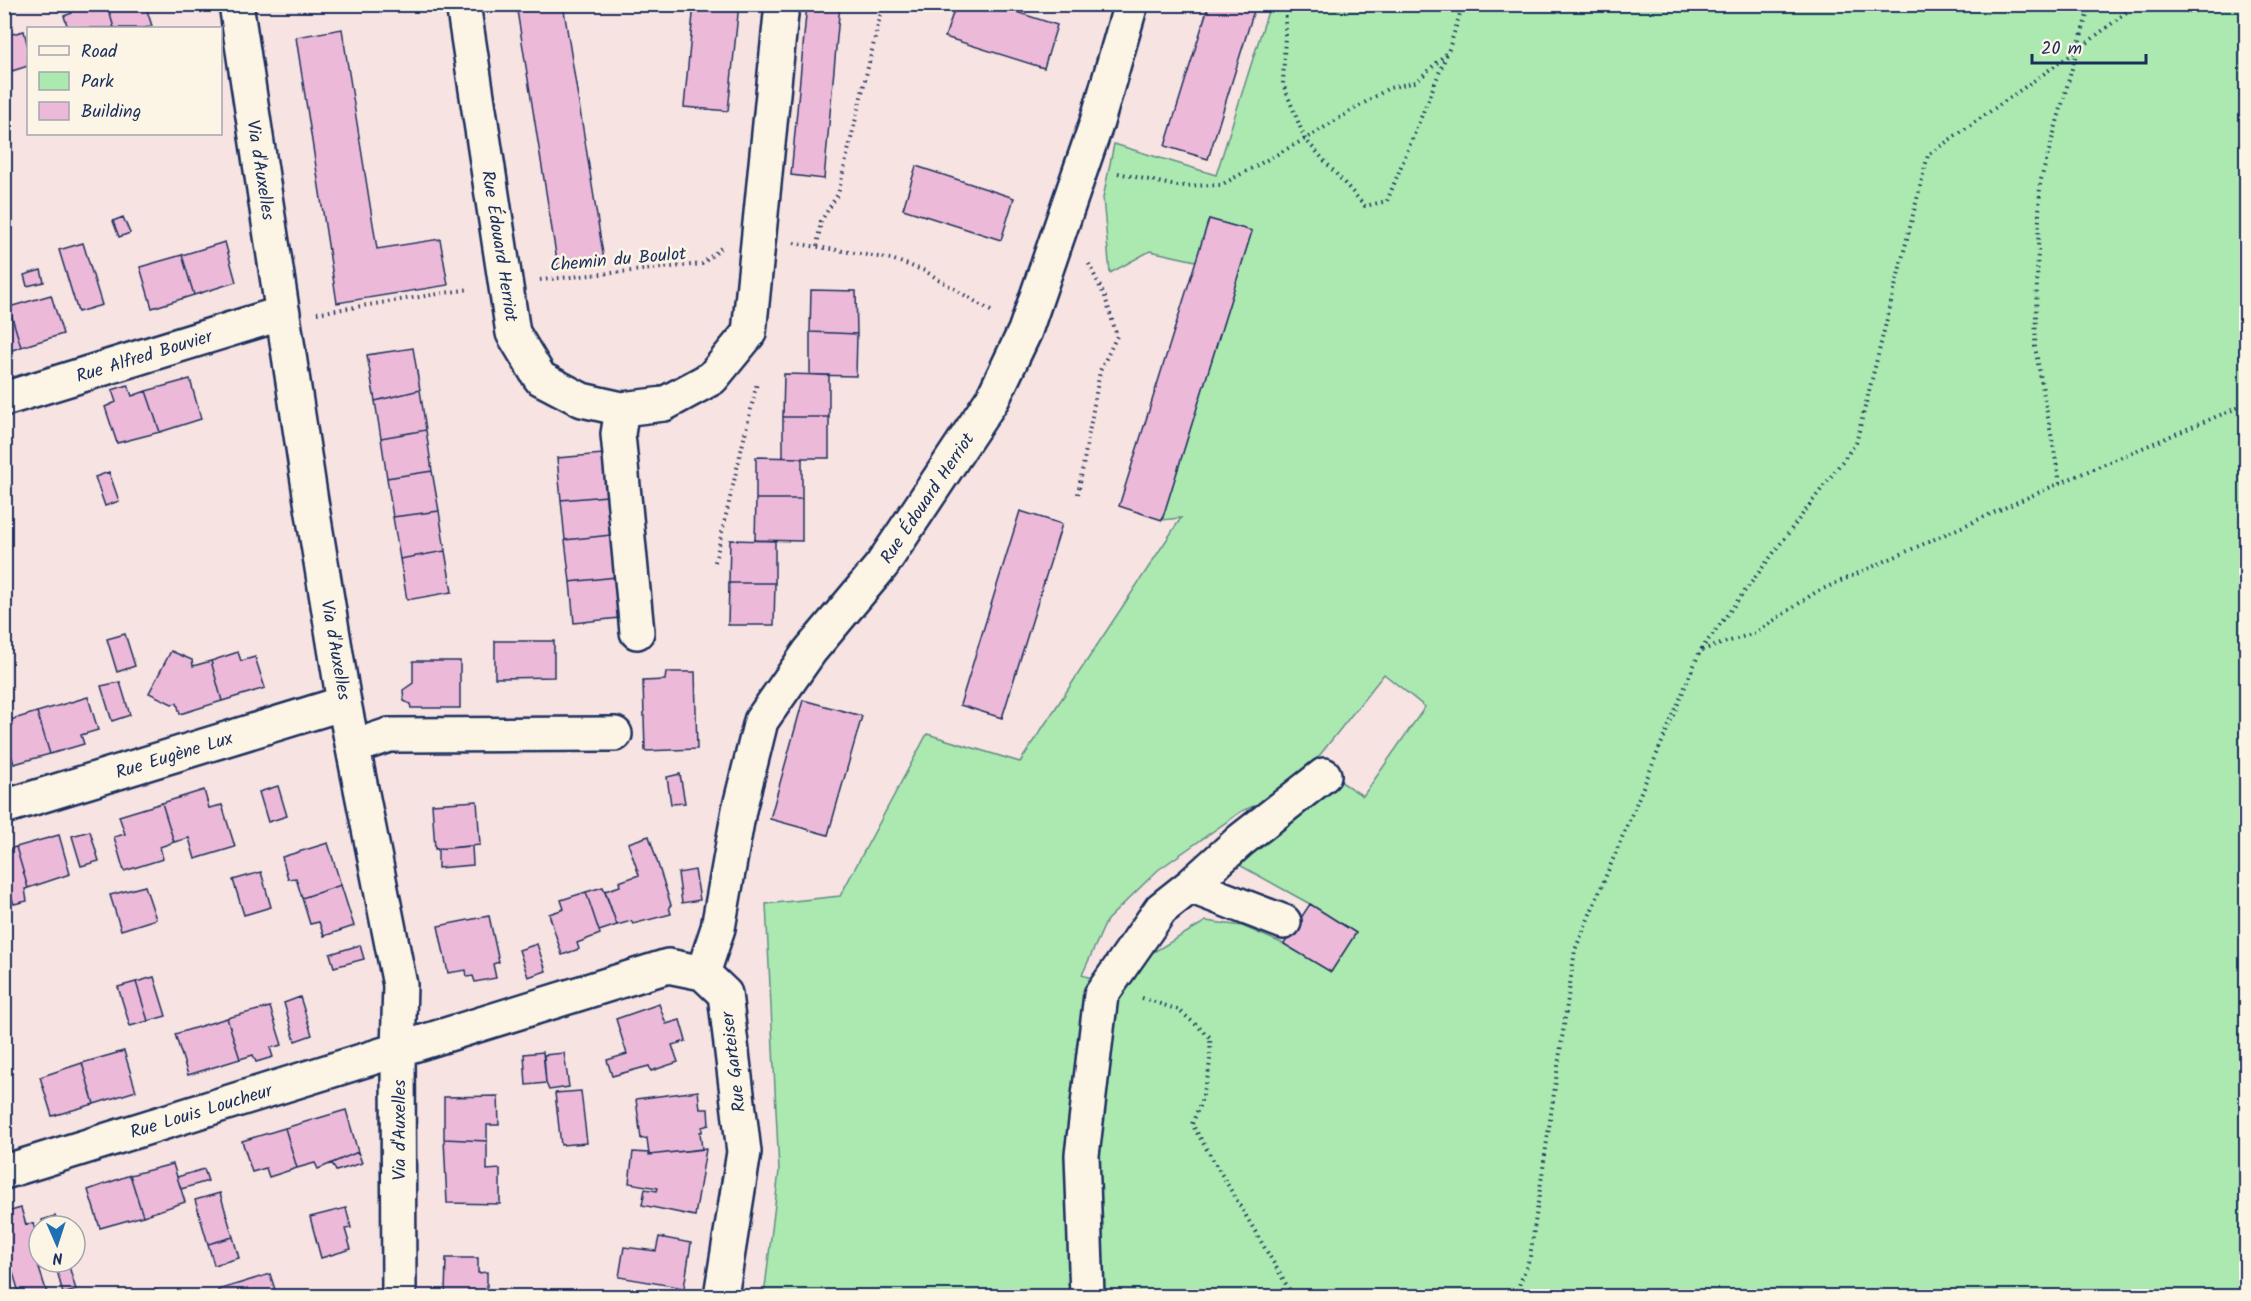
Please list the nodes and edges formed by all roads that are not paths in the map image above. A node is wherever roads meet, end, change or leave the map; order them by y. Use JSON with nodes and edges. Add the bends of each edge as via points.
{"nodes":[{"id":1,"x":236,"y":4,"type":"edge"},
{"id":2,"x":463,"y":4,"type":"edge"},
{"id":3,"x":782,"y":4,"type":"edge"},
{"id":4,"x":1131,"y":4,"type":"edge"},
{"id":5,"x":283,"y":313,"type":"junction"},
{"id":6,"x":4,"y":399,"type":"edge"},
{"id":7,"x":622,"y":409,"type":"junction"},
{"id":8,"x":637,"y":632,"type":"dead end"},
{"id":9,"x":344,"y":703,"type":"junction"},
{"id":10,"x":615,"y":734,"type":"dead end"},
{"id":11,"x":353,"y":747,"type":"junction"},
{"id":12,"x":1324,"y":775,"type":"dead end"},
{"id":13,"x":4,"y":807,"type":"edge"},
{"id":14,"x":1190,"y":886,"type":"junction"},
{"id":15,"x":1284,"y":922,"type":"dead end"},
{"id":16,"x":703,"y":973,"type":"junction"},
{"id":17,"x":398,"y":1051,"type":"junction"},
{"id":18,"x":4,"y":1172,"type":"edge"},
{"id":19,"x":399,"y":1296,"type":"edge"},
{"id":20,"x":721,"y":1296,"type":"edge"},
{"id":21,"x":1087,"y":1296,"type":"edge"}],
"edges":[{"from":1,"to":5,"type":"street","name":"Via d'Auxelles"},
{"from":2,"to":7,"type":"street","name":"Rue Édouard Herriot","via":[[513,333],[540,378],[582,400]]},
{"from":3,"to":7,"type":"street","name":"Rue Édouard Herriot","via":[[770,241],[748,333],[712,378],[664,404]]},
{"from":4,"to":16,"type":"street","name":"Rue Édouard Herriot","via":[[1082,165],[1025,331],[993,398],[882,565],[810,651],[761,721],[739,810],[718,927]]},
{"from":5,"to":6,"type":"street","name":"Rue Alfred Bouvier"},
{"from":5,"to":9,"type":"street","name":"Via d'Auxelles"},
{"from":7,"to":8,"type":"street","via":[[618,434]]},
{"from":9,"to":11,"type":"street","name":"Via d'Auxelles"},
{"from":9,"to":13,"type":"street","name":"Rue Eugène Lux"},
{"from":10,"to":11,"type":"street","via":[[389,735]]},
{"from":11,"to":17,"type":"street","name":"Via d'Auxelles","via":[[400,985]]},
{"from":12,"to":14,"type":"street","via":[[1240,840]]},
{"from":14,"to":15,"type":"street"},
{"from":14,"to":21,"type":"street","via":[[1161,909],[1101,995],[1082,1155]]},
{"from":16,"to":17,"type":"street","via":[[668,966]]},
{"from":16,"to":20,"type":"street","name":"Rue Garteiser","via":[[725,994],[744,1152]]},
{"from":17,"to":18,"type":"street","name":"Rue Louis Loucheur"},
{"from":17,"to":19,"type":"street","name":"Via d'Auxelles"}]}
